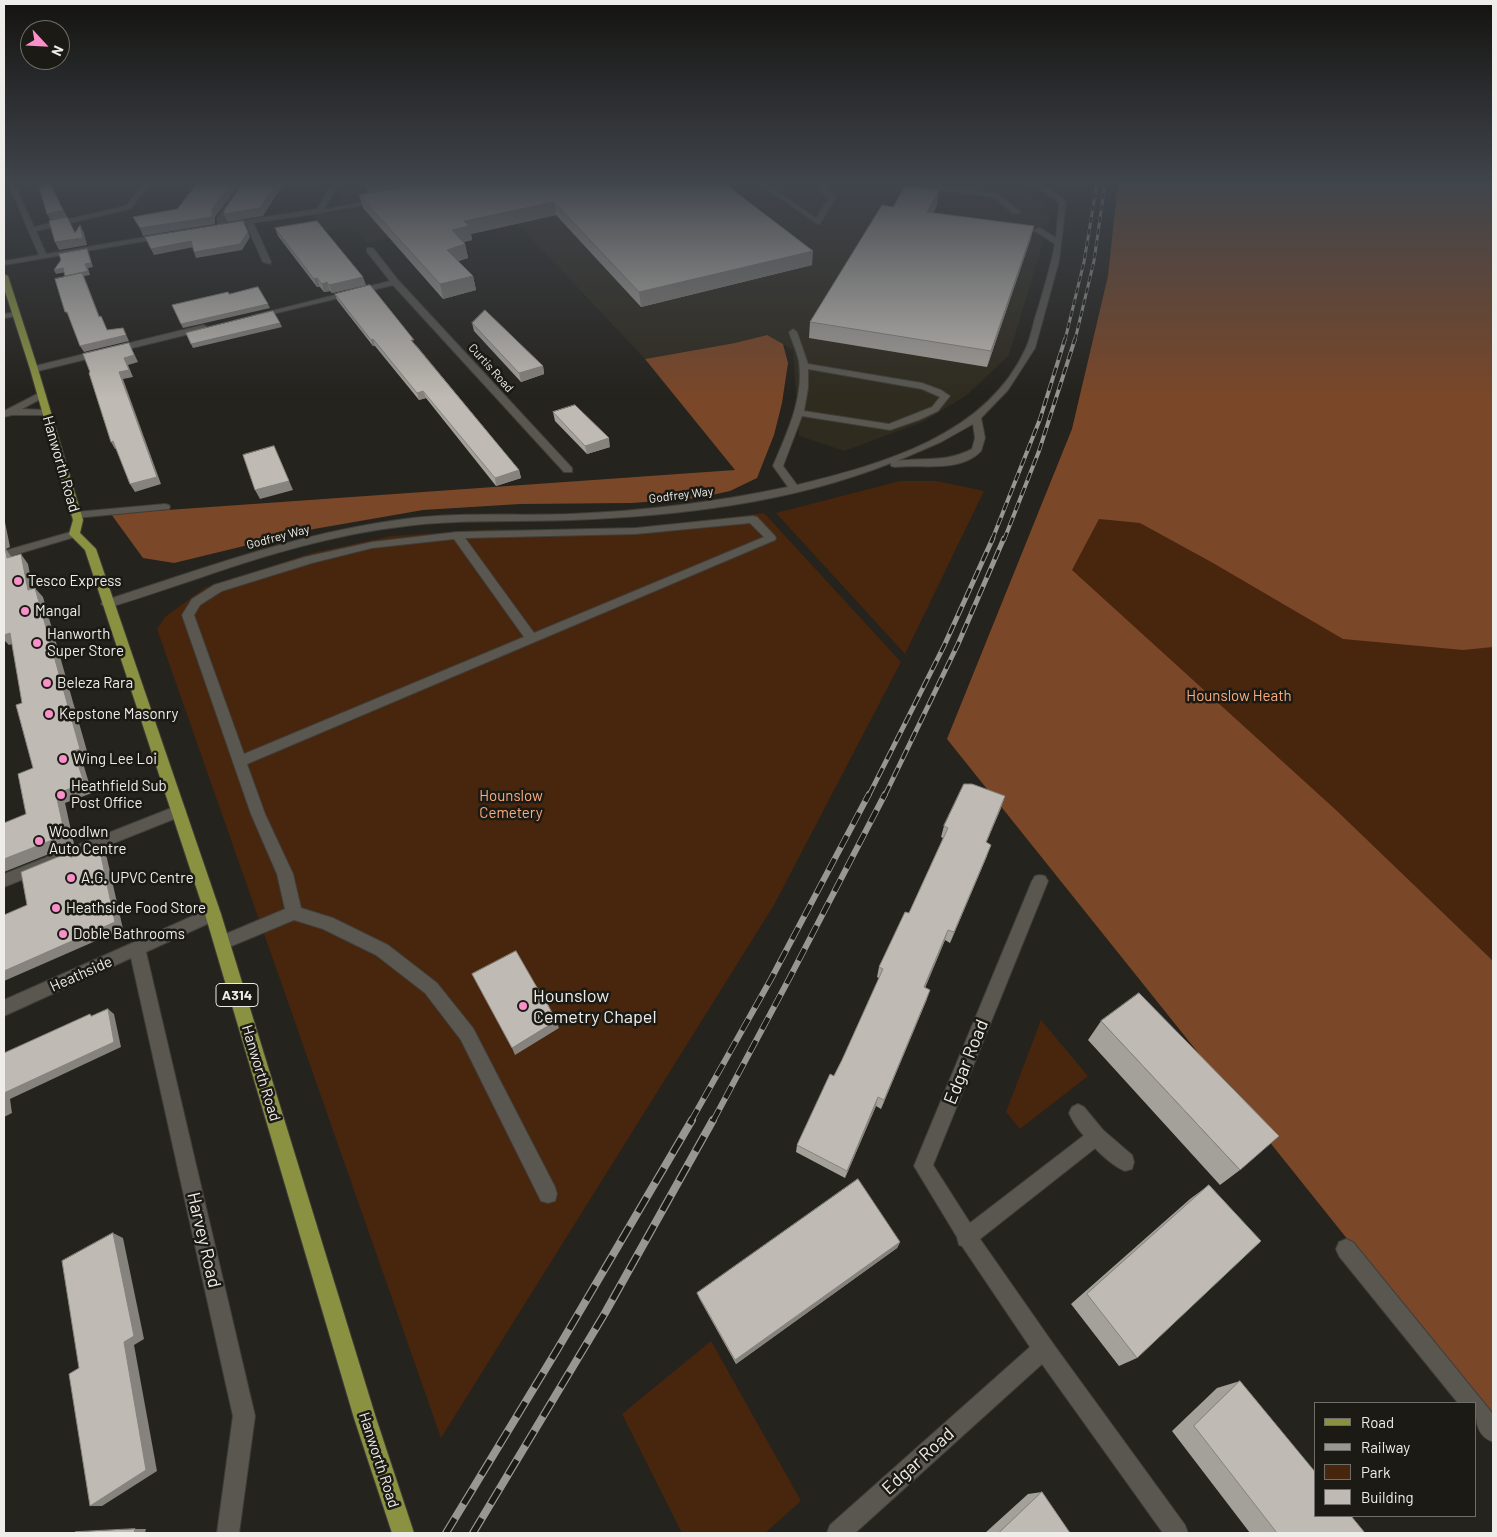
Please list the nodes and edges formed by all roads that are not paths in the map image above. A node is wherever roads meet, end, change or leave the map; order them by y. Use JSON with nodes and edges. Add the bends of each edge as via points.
{"nodes":[{"id":1,"x":51,"y":255,"type":"edge"},
{"id":2,"x":264,"y":255,"type":"edge"},
{"id":3,"x":374,"y":255,"type":"edge"},
{"id":4,"x":1056,"y":255,"type":"edge"},
{"id":5,"x":43,"y":256,"type":"joint"},
{"id":6,"x":267,"y":262,"type":"dead end"},
{"id":7,"x":4,"y":263,"type":"edge"},
{"id":8,"x":4,"y":276,"type":"edge"},
{"id":9,"x":395,"y":282,"type":"junction"},
{"id":10,"x":13,"y":303,"type":"junction"},
{"id":11,"x":4,"y":307,"type":"edge"},
{"id":12,"x":16,"y":314,"type":"junction"},
{"id":13,"x":4,"y":316,"type":"edge"},
{"id":14,"x":243,"y":319,"type":"edge"},
{"id":15,"x":215,"y":326,"type":"edge"},
{"id":16,"x":793,"y":332,"type":"dead end"},
{"id":17,"x":804,"y":366,"type":"junction"},
{"id":18,"x":34,"y":369,"type":"junction"},
{"id":19,"x":42,"y":395,"type":"junction"},
{"id":20,"x":8,"y":413,"type":"edge"},
{"id":21,"x":46,"y":413,"type":"junction"},
{"id":22,"x":799,"y":414,"type":"junction"},
{"id":23,"x":976,"y":417,"type":"junction"},
{"id":24,"x":875,"y":468,"type":"junction"},
{"id":25,"x":568,"y":470,"type":"dead end"},
{"id":26,"x":795,"y":489,"type":"junction"},
{"id":27,"x":165,"y":507,"type":"dead end"},
{"id":28,"x":76,"y":515,"type":"junction"},
{"id":29,"x":74,"y":534,"type":"junction"},
{"id":30,"x":457,"y":535,"type":"junction"},
{"id":31,"x":4,"y":555,"type":"edge"},
{"id":32,"x":107,"y":604,"type":"junction"},
{"id":33,"x":532,"y":640,"type":"junction"},
{"id":34,"x":239,"y":762,"type":"junction"},
{"id":35,"x":179,"y":811,"type":"junction"},
{"id":36,"x":4,"y":880,"type":"edge"},
{"id":37,"x":1040,"y":881,"type":"dead end"},
{"id":38,"x":294,"y":912,"type":"junction"},
{"id":39,"x":213,"y":914,"type":"junction"},
{"id":40,"x":222,"y":943,"type":"junction"},
{"id":41,"x":137,"y":948,"type":"junction"},
{"id":42,"x":4,"y":1008,"type":"edge"},
{"id":43,"x":1078,"y":1113,"type":"dead end"},
{"id":44,"x":1096,"y":1136,"type":"junction"},
{"id":45,"x":1125,"y":1162,"type":"dead end"},
{"id":46,"x":548,"y":1194,"type":"dead end"},
{"id":47,"x":966,"y":1238,"type":"junction"},
{"id":48,"x":1346,"y":1248,"type":"dead end"},
{"id":49,"x":1043,"y":1349,"type":"junction"},
{"id":50,"x":1470,"y":1402,"type":"edge"},
{"id":51,"x":1477,"y":1411,"type":"edge"},
{"id":52,"x":1493,"y":1431,"type":"edge"},
{"id":53,"x":228,"y":1533,"type":"edge"},
{"id":54,"x":402,"y":1533,"type":"edge"},
{"id":55,"x":838,"y":1533,"type":"edge"},
{"id":56,"x":1177,"y":1533,"type":"edge"}],
"edges":[{"from":1,"to":5,"type":"street"},
{"from":2,"to":6,"type":"street"},
{"from":3,"to":9,"type":"street","name":"Curtis Road"},
{"from":4,"to":23,"type":"street","name":"Godfrey Way","via":[[1030,350],[1002,392]]},
{"from":5,"to":7,"type":"street"},
{"from":8,"to":10,"type":"main road","name":"Hanworth Road"},
{"from":9,"to":14,"type":"street"},
{"from":9,"to":25,"type":"street","name":"Curtis Road"},
{"from":10,"to":11,"type":"street"},
{"from":10,"to":12,"type":"main road","name":"Hanworth Road"},
{"from":12,"to":13,"type":"street"},
{"from":12,"to":18,"type":"main road","name":"Hanworth Road"},
{"from":15,"to":18,"type":"street"},
{"from":16,"to":17,"type":"street"},
{"from":17,"to":22,"type":"street","via":[[805,387]]},
{"from":17,"to":22,"type":"street","via":[[937,390],[945,396],[935,409],[890,427]]},
{"from":18,"to":19,"type":"main road","name":"Hanworth Road"},
{"from":19,"to":20,"type":"street"},
{"from":19,"to":21,"type":"main road","name":"Hanworth Road"},
{"from":20,"to":21,"type":"street"},
{"from":21,"to":28,"type":"main road","name":"Hanworth Road"},
{"from":22,"to":26,"type":"street","via":[[778,466]]},
{"from":23,"to":24,"type":"street","name":"Godfrey Way","via":[[941,439]]},
{"from":23,"to":24,"type":"street","via":[[980,438],[976,451],[964,459],[940,464],[907,462]]},
{"from":24,"to":26,"type":"street","name":"Godfrey Way"},
{"from":26,"to":32,"type":"street","name":"Godfrey Way","via":[[680,510],[571,517],[466,517],[382,526],[282,547]]},
{"from":27,"to":28,"type":"street"},
{"from":28,"to":29,"type":"main road","name":"Hanworth Road","via":[[78,520]]},
{"from":29,"to":31,"type":"street"},
{"from":29,"to":32,"type":"main road","name":"Hanworth Road","number":"A314","via":[[90,549]]},
{"from":30,"to":33,"type":"street"},
{"from":30,"to":33,"type":"street","via":[[636,531],[753,519],[771,538]]},
{"from":30,"to":34,"type":"street","via":[[372,545],[309,560],[218,588],[196,602],[188,615]]},
{"from":32,"to":35,"type":"main road","name":"Hanworth Road","number":"A314"},
{"from":33,"to":34,"type":"street"},
{"from":34,"to":38,"type":"street","via":[[285,874]]},
{"from":35,"to":36,"type":"street"},
{"from":35,"to":39,"type":"main road","name":"Hanworth Road","number":"A314"},
{"from":37,"to":47,"type":"street","name":"Edgar Road","via":[[923,1166]]},
{"from":38,"to":40,"type":"street"},
{"from":38,"to":46,"type":"street","via":[[326,923],[382,950],[431,988],[467,1034]]},
{"from":39,"to":40,"type":"main road","name":"Hanworth Road","number":"A314"},
{"from":39,"to":41,"type":"street","name":"Heathside"},
{"from":40,"to":54,"type":"main road","name":"Hanworth Road","number":"A314"},
{"from":41,"to":42,"type":"street","name":"Heathside"},
{"from":41,"to":53,"type":"street","name":"Harvey Road","via":[[244,1416]]},
{"from":43,"to":44,"type":"street"},
{"from":44,"to":45,"type":"street"},
{"from":44,"to":47,"type":"street"},
{"from":47,"to":49,"type":"street","name":"Edgar Road"},
{"from":48,"to":50,"type":"street"},
{"from":49,"to":55,"type":"street","name":"Edgar Road"},
{"from":49,"to":56,"type":"street","name":"Edgar Road"},
{"from":51,"to":52,"type":"street"}]}
